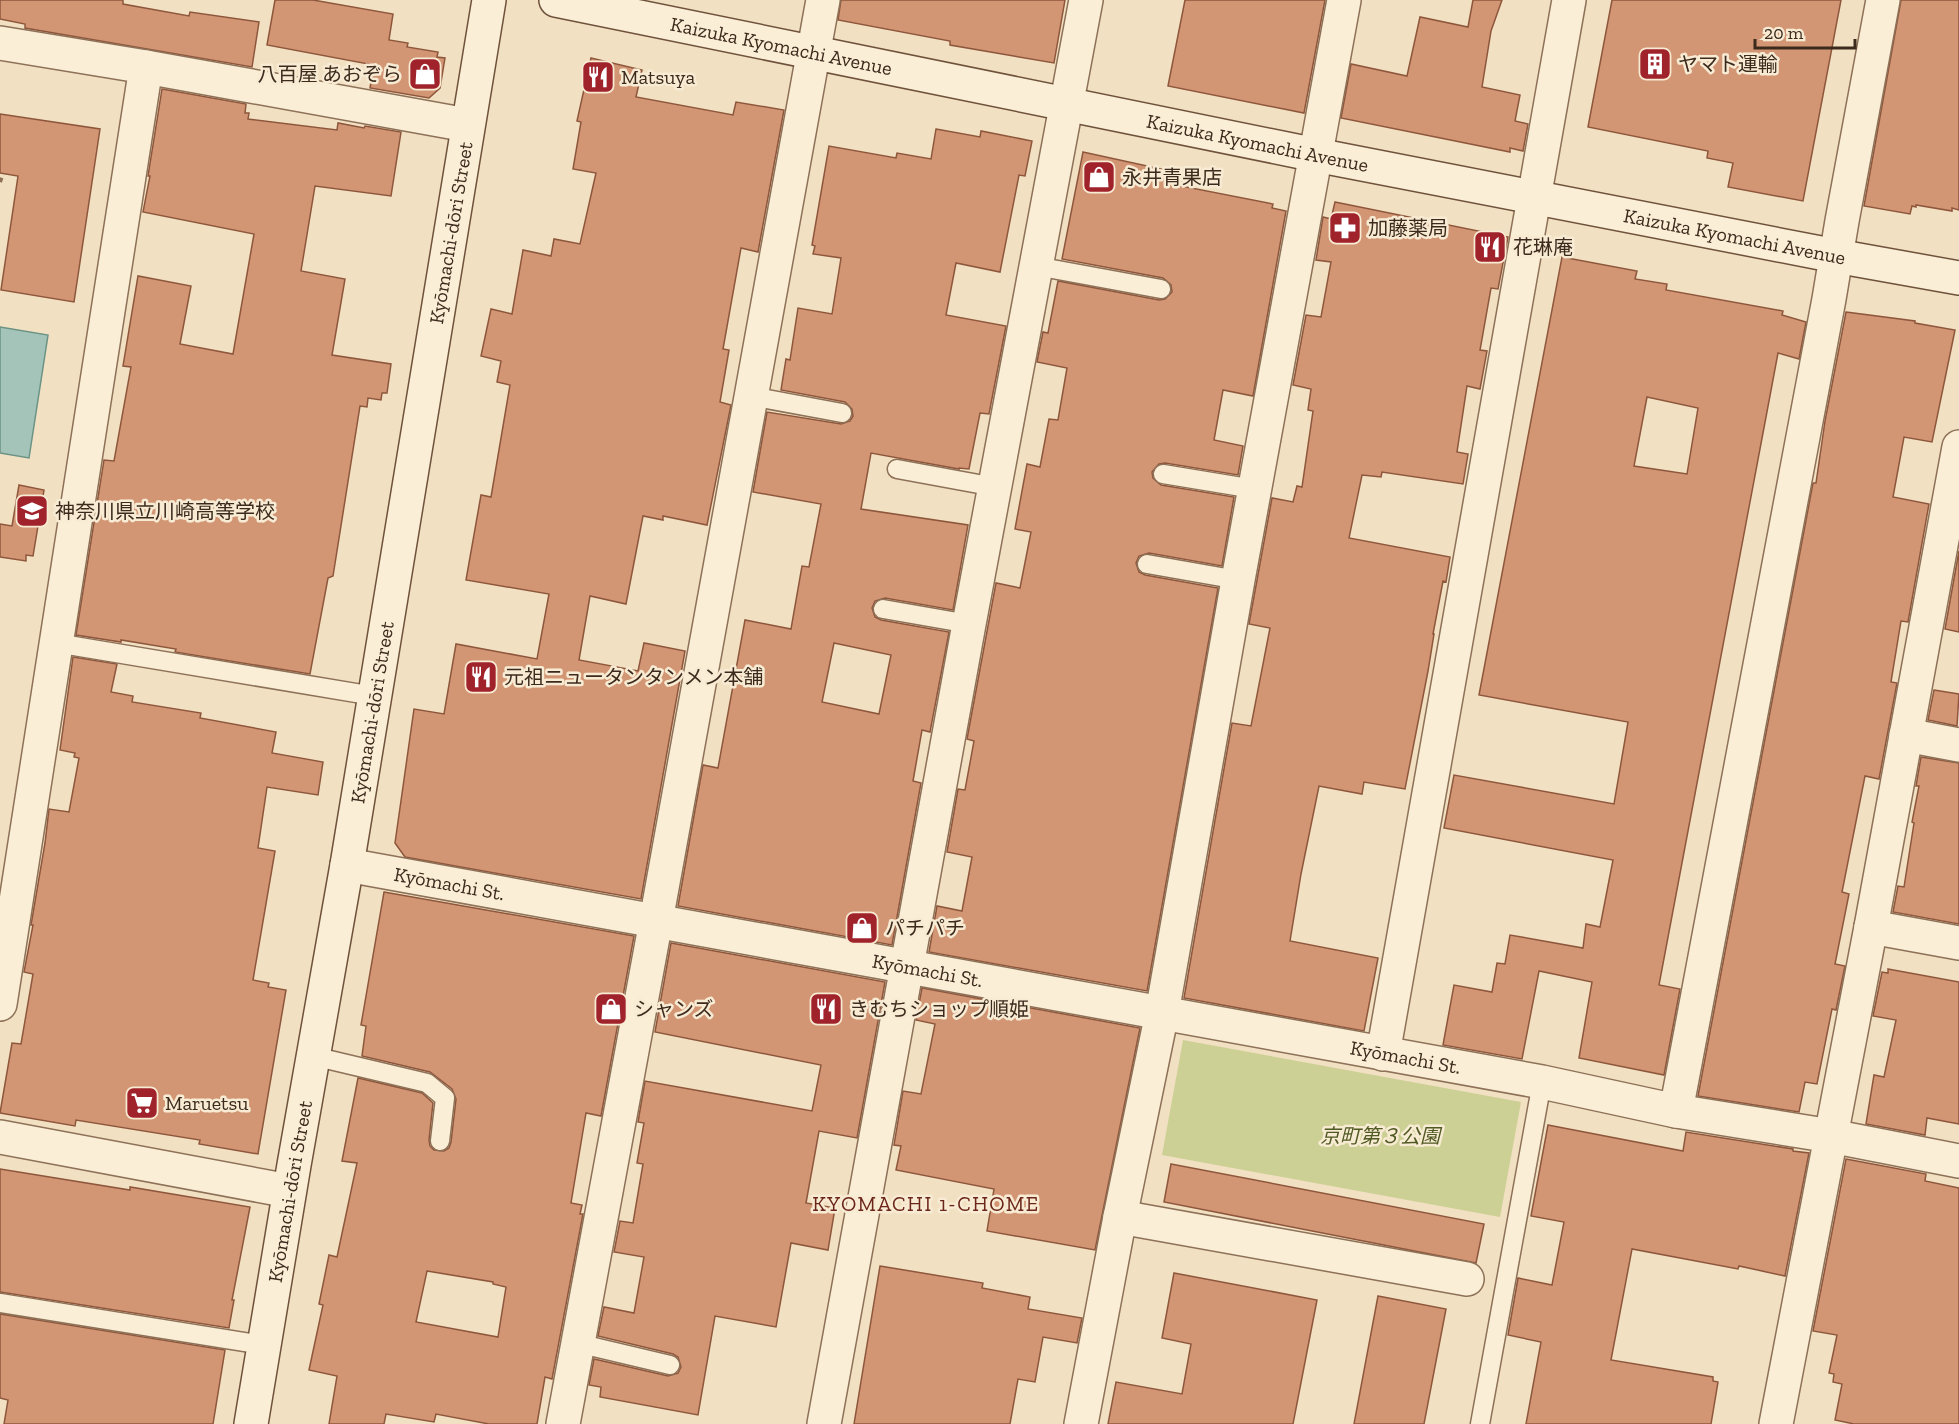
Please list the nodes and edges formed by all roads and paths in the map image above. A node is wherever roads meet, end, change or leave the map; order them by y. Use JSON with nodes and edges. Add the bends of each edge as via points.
{"nodes":[{"id":1,"x":489,"y":0,"type":"edge"},
{"id":2,"x":556,"y":0,"type":"edge"},
{"id":3,"x":823,"y":0,"type":"edge"},
{"id":4,"x":1086,"y":0,"type":"edge"},
{"id":5,"x":1344,"y":0,"type":"edge"},
{"id":6,"x":1569,"y":0,"type":"edge"},
{"id":7,"x":1883,"y":0,"type":"edge"},
{"id":8,"x":0,"y":43,"type":"edge"},
{"id":9,"x":813,"y":53,"type":"junction"},
{"id":10,"x":146,"y":67,"type":"junction"},
{"id":11,"x":1066,"y":104,"type":"junction"},
{"id":12,"x":467,"y":125,"type":"junction"},
{"id":13,"x":1316,"y":154,"type":"junction"},
{"id":14,"x":2,"y":176,"type":"dead end"},
{"id":15,"x":0,"y":182,"type":"edge"},
{"id":16,"x":1533,"y":196,"type":"junction"},
{"id":17,"x":1836,"y":256,"type":"junction"},
{"id":18,"x":1036,"y":266,"type":"junction"},
{"id":19,"x":1959,"y":278,"type":"edge"},
{"id":20,"x":1161,"y":289,"type":"dead end"},
{"id":21,"x":750,"y":396,"type":"junction"},
{"id":22,"x":842,"y":413,"type":"dead end"},
{"id":23,"x":1959,"y":447,"type":"edge"},
{"id":24,"x":897,"y":469,"type":"dead end"},
{"id":25,"x":1163,"y":474,"type":"dead end"},
{"id":26,"x":995,"y":487,"type":"junction"},
{"id":27,"x":1254,"y":489,"type":"junction"},
{"id":28,"x":1951,"y":538,"type":"edge"},
{"id":29,"x":1147,"y":564,"type":"dead end"},
{"id":30,"x":1238,"y":580,"type":"junction"},
{"id":31,"x":883,"y":609,"type":"dead end"},
{"id":32,"x":969,"y":624,"type":"junction"},
{"id":33,"x":56,"y":643,"type":"junction"},
{"id":34,"x":374,"y":696,"type":"junction"},
{"id":35,"x":1906,"y":735,"type":"junction"},
{"id":36,"x":1959,"y":745,"type":"edge"},
{"id":37,"x":347,"y":865,"type":"junction"},
{"id":38,"x":656,"y":921,"type":"junction"},
{"id":39,"x":1871,"y":927,"type":"junction"},
{"id":40,"x":1959,"y":943,"type":"edge"},
{"id":41,"x":907,"y":966,"type":"junction"},
{"id":42,"x":0,"y":1004,"type":"edge"},
{"id":43,"x":1162,"y":1013,"type":"junction"},
{"id":44,"x":1383,"y":1054,"type":"junction"},
{"id":45,"x":313,"y":1056,"type":"junction"},
{"id":46,"x":1542,"y":1082,"type":"junction"},
{"id":47,"x":1676,"y":1111,"type":"junction"},
{"id":48,"x":1831,"y":1136,"type":"junction"},
{"id":49,"x":0,"y":1137,"type":"edge"},
{"id":50,"x":440,"y":1141,"type":"dead end"},
{"id":51,"x":1959,"y":1161,"type":"edge"},
{"id":52,"x":289,"y":1191,"type":"junction"},
{"id":53,"x":1120,"y":1217,"type":"junction"},
{"id":54,"x":1467,"y":1279,"type":"dead end"},
{"id":55,"x":0,"y":1303,"type":"edge"},
{"id":56,"x":577,"y":1343,"type":"junction"},
{"id":57,"x":263,"y":1345,"type":"junction"},
{"id":58,"x":670,"y":1365,"type":"dead end"},
{"id":59,"x":251,"y":1424,"type":"edge"},
{"id":60,"x":562,"y":1424,"type":"edge"},
{"id":61,"x":824,"y":1424,"type":"edge"},
{"id":62,"x":1081,"y":1424,"type":"edge"},
{"id":63,"x":1480,"y":1424,"type":"edge"},
{"id":64,"x":1776,"y":1424,"type":"edge"}],
"edges":[{"from":1,"to":12,"type":"street","name":"Kyōmachi-dōri Street"},
{"from":2,"to":9,"type":"street","name":"Kaizuka Kyomachi Avenue"},
{"from":3,"to":9,"type":"street"},
{"from":4,"to":11,"type":"street"},
{"from":5,"to":13,"type":"street"},
{"from":6,"to":16,"type":"street"},
{"from":7,"to":17,"type":"street"},
{"from":8,"to":10,"type":"street"},
{"from":9,"to":11,"type":"street","name":"Kaizuka Kyomachi Avenue"},
{"from":9,"to":21,"type":"street"},
{"from":10,"to":12,"type":"street"},
{"from":10,"to":33,"type":"street"},
{"from":11,"to":13,"type":"street","name":"Kaizuka Kyomachi Avenue"},
{"from":11,"to":18,"type":"street"},
{"from":12,"to":34,"type":"street","name":"Kyōmachi-dōri Street"},
{"from":13,"to":16,"type":"street","name":"Kaizuka Kyomachi Avenue"},
{"from":13,"to":27,"type":"street"},
{"from":14,"to":15,"type":"path"},
{"from":16,"to":17,"type":"street","name":"Kaizuka Kyomachi Avenue"},
{"from":16,"to":44,"type":"street"},
{"from":17,"to":19,"type":"street","name":"Kaizuka Kyomachi Avenue"},
{"from":17,"to":47,"type":"street"},
{"from":18,"to":20,"type":"lane"},
{"from":18,"to":26,"type":"street"},
{"from":21,"to":22,"type":"lane"},
{"from":21,"to":38,"type":"street"},
{"from":23,"to":28,"type":"street"},
{"from":24,"to":26,"type":"lane"},
{"from":25,"to":27,"type":"lane"},
{"from":26,"to":32,"type":"street"},
{"from":27,"to":30,"type":"street"},
{"from":28,"to":35,"type":"street"},
{"from":29,"to":30,"type":"lane"},
{"from":30,"to":43,"type":"street"},
{"from":31,"to":32,"type":"lane"},
{"from":32,"to":41,"type":"street"},
{"from":33,"to":34,"type":"lane"},
{"from":33,"to":42,"type":"street"},
{"from":34,"to":37,"type":"street","name":"Kyōmachi-dōri Street"},
{"from":35,"to":36,"type":"street"},
{"from":35,"to":39,"type":"street"},
{"from":37,"to":38,"type":"street","name":"Kyōmachi St."},
{"from":37,"to":45,"type":"street","name":"Kyōmachi-dōri Street"},
{"from":38,"to":41,"type":"street","name":"Kyōmachi St."},
{"from":38,"to":56,"type":"street"},
{"from":39,"to":40,"type":"street"},
{"from":39,"to":48,"type":"street"},
{"from":41,"to":43,"type":"street","name":"Kyōmachi St."},
{"from":41,"to":61,"type":"street"},
{"from":43,"to":44,"type":"street","name":"Kyōmachi St."},
{"from":43,"to":53,"type":"street"},
{"from":44,"to":46,"type":"street","name":"Kyōmachi St."},
{"from":45,"to":50,"type":"lane","via":[[427,1083],[445,1098]]},
{"from":45,"to":52,"type":"street","name":"Kyōmachi-dōri Street"},
{"from":46,"to":47,"type":"street","name":"Kyōmachi St."},
{"from":46,"to":63,"type":"lane"},
{"from":47,"to":48,"type":"street","name":"Kyōmachi St."},
{"from":48,"to":51,"type":"street","name":"Kyōmachi St."},
{"from":48,"to":64,"type":"street"},
{"from":49,"to":52,"type":"street"},
{"from":52,"to":57,"type":"street","name":"Kyōmachi-dōri Street"},
{"from":53,"to":54,"type":"street"},
{"from":53,"to":62,"type":"street"},
{"from":55,"to":57,"type":"lane"},
{"from":56,"to":58,"type":"lane"},
{"from":56,"to":60,"type":"street"},
{"from":57,"to":59,"type":"street","name":"Kyōmachi-dōri Street"}]}
